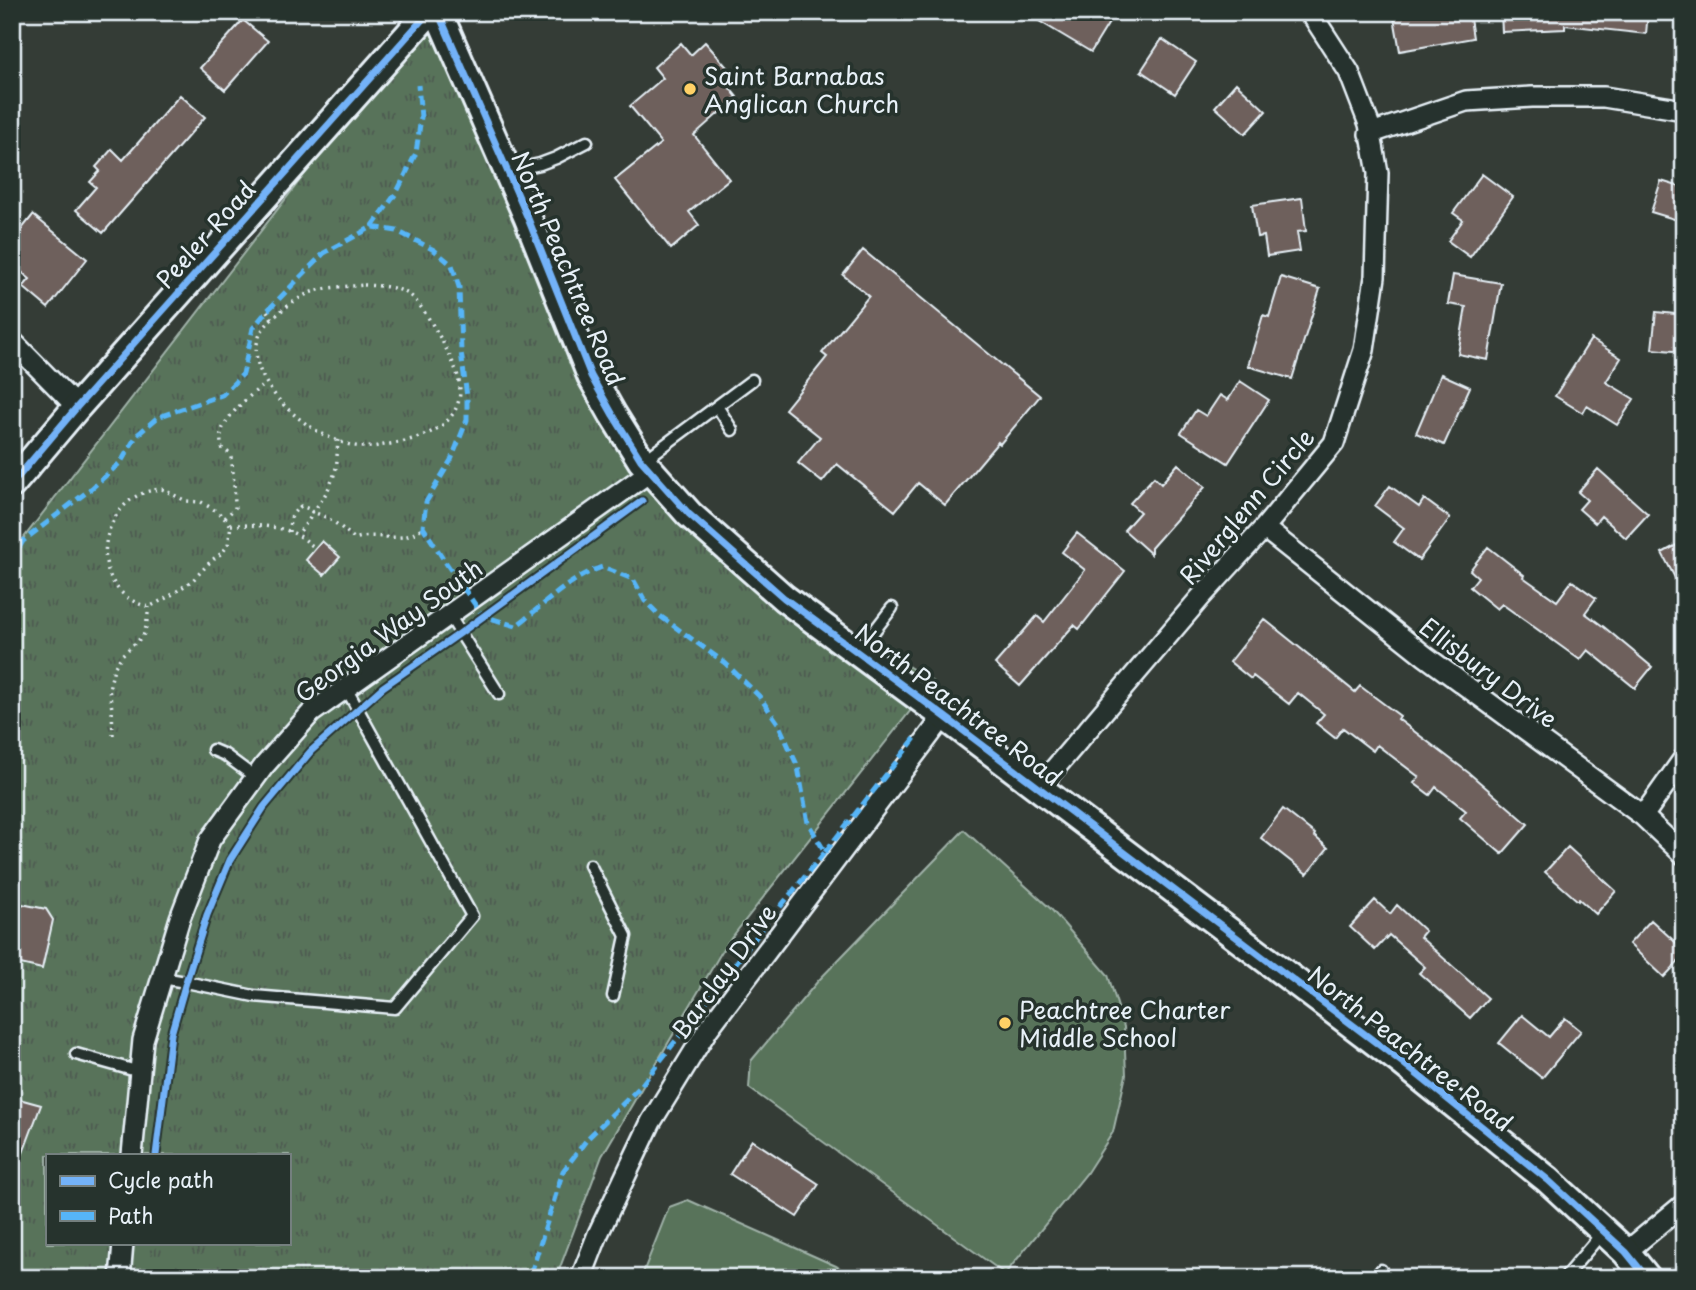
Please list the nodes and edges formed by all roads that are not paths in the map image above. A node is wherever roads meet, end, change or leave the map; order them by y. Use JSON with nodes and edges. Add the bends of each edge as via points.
{"nodes":[{"id":1,"x":429,"y":12,"type":"edge"},
{"id":2,"x":438,"y":12,"type":"edge"},
{"id":3,"x":1308,"y":12,"type":"edge"},
{"id":4,"x":1684,"y":110,"type":"edge"},
{"id":5,"x":1369,"y":134,"type":"junction"},
{"id":6,"x":587,"y":142,"type":"dead end"},
{"id":7,"x":508,"y":172,"type":"junction"},
{"id":8,"x":12,"y":341,"type":"edge"},
{"id":9,"x":752,"y":380,"type":"dead end"},
{"id":10,"x":717,"y":406,"type":"junction"},
{"id":11,"x":78,"y":407,"type":"junction"},
{"id":12,"x":732,"y":430,"type":"dead end"},
{"id":13,"x":646,"y":466,"type":"junction"},
{"id":14,"x":12,"y":484,"type":"edge"},
{"id":15,"x":1264,"y":528,"type":"junction"},
{"id":16,"x":892,"y":608,"type":"dead end"},
{"id":17,"x":449,"y":615,"type":"junction"},
{"id":18,"x":858,"y":653,"type":"junction"},
{"id":19,"x":346,"y":688,"type":"junction"},
{"id":20,"x":499,"y":694,"type":"dead end"},
{"id":21,"x":944,"y":716,"type":"junction"},
{"id":22,"x":213,"y":750,"type":"dead end"},
{"id":23,"x":1684,"y":758,"type":"edge"},
{"id":24,"x":256,"y":778,"type":"junction"},
{"id":25,"x":1039,"y":788,"type":"junction"},
{"id":26,"x":1643,"y":816,"type":"junction"},
{"id":27,"x":1684,"y":855,"type":"edge"},
{"id":28,"x":590,"y":865,"type":"dead end"},
{"id":29,"x":162,"y":978,"type":"junction"},
{"id":30,"x":613,"y":996,"type":"dead end"},
{"id":31,"x":76,"y":1054,"type":"dead end"},
{"id":32,"x":140,"y":1072,"type":"junction"},
{"id":33,"x":132,"y":1154,"type":"edge"},
{"id":34,"x":1684,"y":1204,"type":"edge"},
{"id":35,"x":1603,"y":1231,"type":"junction"},
{"id":36,"x":123,"y":1244,"type":"edge"},
{"id":37,"x":1635,"y":1267,"type":"edge"},
{"id":38,"x":120,"y":1278,"type":"edge"},
{"id":39,"x":581,"y":1278,"type":"edge"},
{"id":40,"x":1564,"y":1278,"type":"edge"}],
"edges":[{"from":1,"to":11,"type":"street","name":"Peeler Road"},
{"from":2,"to":7,"type":"street","name":"North Peachtree Road"},
{"from":3,"to":5,"type":"street","name":"Riverglenn Circle","via":[[1349,72]]},
{"from":4,"to":5,"type":"street","via":[[1604,97],[1466,101]]},
{"from":5,"to":15,"type":"street","name":"Riverglenn Circle","via":[[1378,173],[1375,277],[1364,350],[1334,443]]},
{"from":6,"to":7,"type":"lane","via":[[548,161]]},
{"from":7,"to":13,"type":"street","name":"North Peachtree Road","via":[[591,376]]},
{"from":8,"to":11,"type":"street"},
{"from":9,"to":10,"type":"lane"},
{"from":10,"to":12,"type":"lane"},
{"from":10,"to":13,"type":"lane","via":[[654,453]]},
{"from":11,"to":14,"type":"street","name":"Peeler Road"},
{"from":13,"to":17,"type":"street","name":"Georgia Way South"},
{"from":13,"to":18,"type":"street","name":"North Peachtree Road","via":[[689,514],[784,598]]},
{"from":15,"to":25,"type":"street","name":"Riverglenn Circle"},
{"from":15,"to":26,"type":"street","name":"Ellisbury Drive","via":[[1425,656]]},
{"from":16,"to":18,"type":"lane"},
{"from":17,"to":19,"type":"street","name":"Georgia Way South"},
{"from":17,"to":20,"type":"lane"},
{"from":18,"to":21,"type":"street","name":"North Peachtree Road"},
{"from":19,"to":24,"type":"street","name":"Georgia Way South","via":[[311,713]]},
{"from":19,"to":29,"type":"lane","via":[[472,916],[395,1008],[254,996]]},
{"from":21,"to":25,"type":"street","name":"North Peachtree Road"},
{"from":21,"to":39,"type":"street","name":"Barclay Drive","via":[[708,1029],[651,1122]]},
{"from":22,"to":24,"type":"lane"},
{"from":23,"to":26,"type":"street"},
{"from":24,"to":29,"type":"street","name":"Georgia Way South","via":[[210,840]]},
{"from":25,"to":35,"type":"street","name":"North Peachtree Road","via":[[1403,1063],[1548,1180]]},
{"from":26,"to":27,"type":"street","name":"Ellisbury Drive"},
{"from":28,"to":30,"type":"lane","via":[[625,936]]},
{"from":29,"to":32,"type":"street","name":"Georgia Way South","via":[[143,1040]]},
{"from":31,"to":32,"type":"lane"},
{"from":32,"to":33,"type":"street","name":"Georgia Way South"},
{"from":34,"to":37,"type":"street"},
{"from":35,"to":37,"type":"street","name":"North Peachtree Road"},
{"from":35,"to":40,"type":"lane"},
{"from":36,"to":38,"type":"street"}]}
